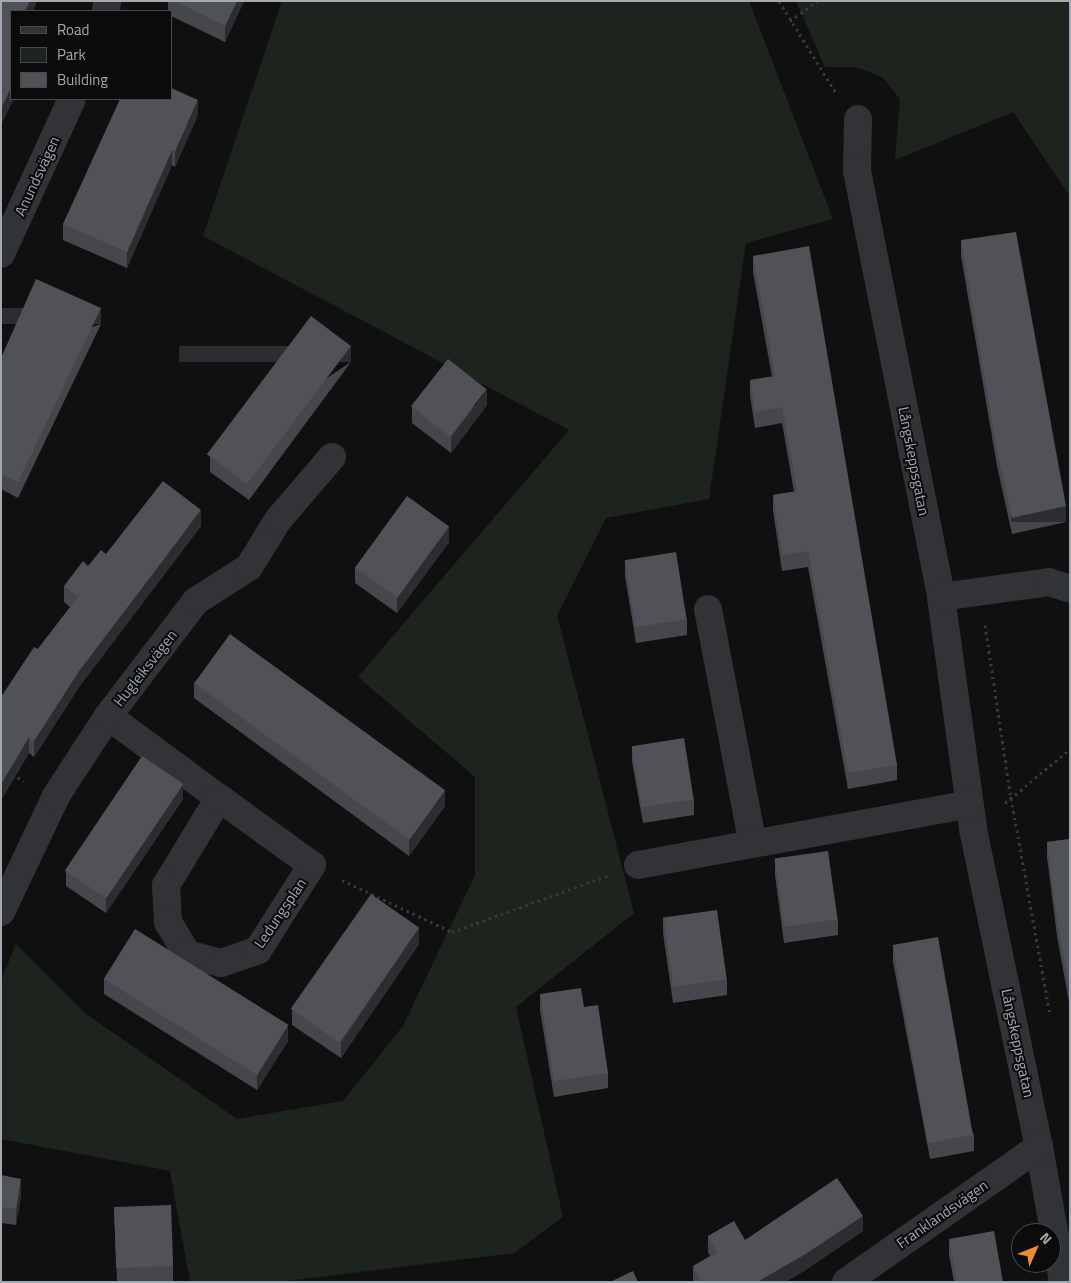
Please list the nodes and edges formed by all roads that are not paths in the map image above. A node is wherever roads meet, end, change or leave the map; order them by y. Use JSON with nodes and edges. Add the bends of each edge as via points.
{"nodes":[{"id":1,"x":72,"y":100,"type":"edge"},
{"id":2,"x":858,"y":118,"type":"road end"},
{"id":3,"x":1,"y":254,"type":"edge"},
{"id":4,"x":332,"y":457,"type":"dead end"},
{"id":5,"x":1070,"y":589,"type":"edge"},
{"id":6,"x":941,"y":597,"type":"junction"},
{"id":7,"x":708,"y":609,"type":"dead end"},
{"id":8,"x":108,"y":716,"type":"junction"},
{"id":9,"x":219,"y":798,"type":"junction"},
{"id":10,"x":971,"y":817,"type":"junction"},
{"id":11,"x":753,"y":844,"type":"junction"},
{"id":12,"x":638,"y":864,"type":"road end"},
{"id":13,"x":1,"y":912,"type":"edge"},
{"id":14,"x":1039,"y":1147,"type":"junction"},
{"id":15,"x":846,"y":1282,"type":"edge"},
{"id":16,"x":1064,"y":1282,"type":"edge"}],
"edges":[{"from":1,"to":3,"type":"street","name":"Anundsvägen"},
{"from":2,"to":6,"type":"street","name":"Långskeppsgatan","via":[[857,171]]},
{"from":4,"to":8,"type":"street","name":"Hugleiksvägen","via":[[278,520],[249,567],[196,601]]},
{"from":5,"to":6,"type":"street","via":[[1049,582]]},
{"from":6,"to":10,"type":"street","name":"Långskeppsgatan"},
{"from":7,"to":11,"type":"street"},
{"from":8,"to":9,"type":"street","name":"Ledungsplan"},
{"from":8,"to":13,"type":"street","name":"Hugleiksvägen","via":[[56,796]]},
{"from":9,"to":9,"type":"street","name":"Ledungsplan","via":[[166,886],[168,922],[187,954],[221,963],[258,950],[312,865]]},
{"from":10,"to":11,"type":"street"},
{"from":10,"to":14,"type":"street","name":"Långskeppsgatan"},
{"from":11,"to":12,"type":"street"},
{"from":14,"to":15,"type":"street","name":"Franklandsvägen"},
{"from":14,"to":16,"type":"street","name":"Långskeppsgatan"}]}
